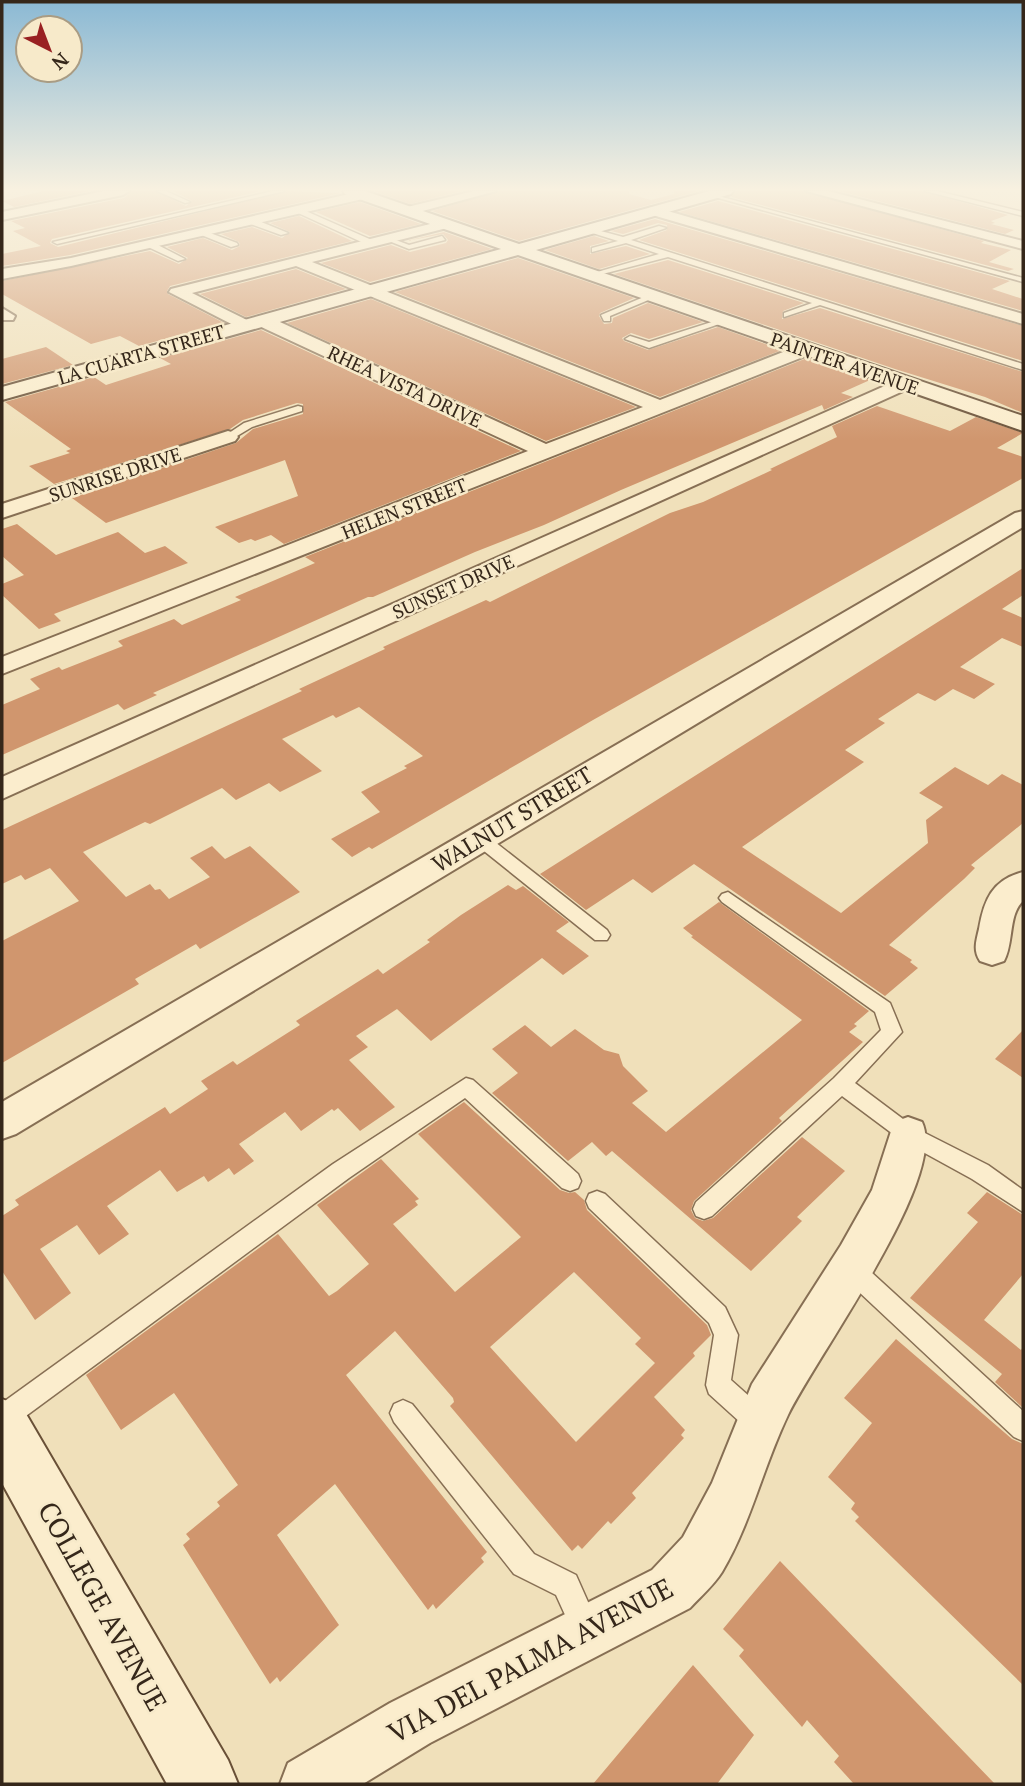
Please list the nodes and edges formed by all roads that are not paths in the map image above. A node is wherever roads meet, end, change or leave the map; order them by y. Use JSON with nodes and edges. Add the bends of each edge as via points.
{"nodes":[{"id":1,"x":248,"y":274,"type":"edge"},
{"id":2,"x":329,"y":274,"type":"edge"},
{"id":3,"x":429,"y":274,"type":"edge"},
{"id":4,"x":733,"y":274,"type":"edge"},
{"id":5,"x":872,"y":274,"type":"edge"},
{"id":6,"x":1003,"y":274,"type":"edge"},
{"id":7,"x":591,"y":275,"type":"edge"},
{"id":8,"x":1023,"y":280,"type":"edge"},
{"id":9,"x":370,"y":291,"type":"junction"},
{"id":10,"x":654,"y":296,"type":"junction"},
{"id":11,"x":821,"y":302,"type":"junction"},
{"id":12,"x":787,"y":315,"type":"dead end"},
{"id":13,"x":607,"y":318,"type":"dead end"},
{"id":14,"x":1023,"y":318,"type":"edge"},
{"id":15,"x":724,"y":320,"type":"junction"},
{"id":16,"x":254,"y":323,"type":"junction"},
{"id":17,"x":631,"y":339,"type":"dead end"},
{"id":18,"x":807,"y":349,"type":"junction"},
{"id":19,"x":1023,"y":366,"type":"edge"},
{"id":20,"x":905,"y":383,"type":"junction"},
{"id":21,"x":2,"y":394,"type":"edge"},
{"id":22,"x":660,"y":407,"type":"junction"},
{"id":23,"x":298,"y":409,"type":"dead end"},
{"id":24,"x":1023,"y":425,"type":"edge"},
{"id":25,"x":228,"y":437,"type":"joint"},
{"id":26,"x":546,"y":452,"type":"junction"},
{"id":27,"x":2,"y":511,"type":"edge"},
{"id":28,"x":1023,"y":518,"type":"edge"},
{"id":29,"x":2,"y":666,"type":"edge"},
{"id":30,"x":2,"y":789,"type":"edge"},
{"id":31,"x":480,"y":839,"type":"junction"},
{"id":32,"x":1023,"y":883,"type":"edge"},
{"id":33,"x":728,"y":898,"type":"dead end"},
{"id":34,"x":601,"y":935,"type":"dead end"},
{"id":35,"x":992,"y":952,"type":"dead end"},
{"id":36,"x":841,"y":1084,"type":"junction"},
{"id":37,"x":2,"y":1122,"type":"edge"},
{"id":38,"x":908,"y":1134,"type":"junction"},
{"id":39,"x":570,"y":1181,"type":"dead end"},
{"id":40,"x":597,"y":1201,"type":"dead end"},
{"id":41,"x":1023,"y":1202,"type":"edge"},
{"id":42,"x":704,"y":1209,"type":"dead end"},
{"id":43,"x":850,"y":1269,"type":"junction"},
{"id":44,"x":403,"y":1413,"type":"dead end"},
{"id":45,"x":2,"y":1418,"type":"edge"},
{"id":46,"x":760,"y":1423,"type":"junction"},
{"id":47,"x":2,"y":1427,"type":"edge"},
{"id":48,"x":1023,"y":1428,"type":"edge"},
{"id":49,"x":588,"y":1632,"type":"junction"},
{"id":50,"x":204,"y":1784,"type":"edge"},
{"id":51,"x":309,"y":1784,"type":"edge"}],
"edges":[{"from":1,"to":16,"type":"street","name":"RHEA VISTA DRIVE","via":[[177,292]]},
{"from":2,"to":9,"type":"street"},
{"from":3,"to":9,"type":"street","name":"LA CUARTA STREET"},
{"from":4,"to":11,"type":"lane"},
{"from":5,"to":14,"type":"street"},
{"from":6,"to":8,"type":"lane"},
{"from":7,"to":10,"type":"street","name":"PAINTER AVENUE"},
{"from":9,"to":16,"type":"street","name":"LA CUARTA STREET"},
{"from":9,"to":22,"type":"street"},
{"from":10,"to":13,"type":"lane","via":[[605,314]]},
{"from":10,"to":15,"type":"street","name":"PAINTER AVENUE"},
{"from":11,"to":12,"type":"lane"},
{"from":11,"to":19,"type":"lane"},
{"from":15,"to":17,"type":"lane","via":[[649,345]]},
{"from":15,"to":18,"type":"street","name":"PAINTER AVENUE"},
{"from":16,"to":21,"type":"street","name":"LA CUARTA STREET"},
{"from":16,"to":26,"type":"street","name":"RHEA VISTA DRIVE"},
{"from":18,"to":20,"type":"street","name":"PAINTER AVENUE"},
{"from":18,"to":22,"type":"street","name":"HELEN STREET"},
{"from":20,"to":24,"type":"street","name":"PAINTER AVENUE"},
{"from":20,"to":30,"type":"street","name":"SUNSET DRIVE"},
{"from":22,"to":26,"type":"street","name":"HELEN STREET"},
{"from":23,"to":25,"type":"lane","via":[[248,425]]},
{"from":25,"to":27,"type":"street","name":"SUNRISE DRIVE"},
{"from":26,"to":29,"type":"street","name":"HELEN STREET"},
{"from":28,"to":31,"type":"street","name":"WALNUT STREET"},
{"from":31,"to":34,"type":"lane"},
{"from":31,"to":37,"type":"street","name":"WALNUT STREET"},
{"from":32,"to":35,"type":"street","via":[[1000,903]]},
{"from":33,"to":36,"type":"lane","via":[[883,1008],[892,1032]]},
{"from":36,"to":38,"type":"lane"},
{"from":36,"to":42,"type":"lane"},
{"from":38,"to":41,"type":"lane","via":[[980,1172]]},
{"from":38,"to":43,"type":"street","name":"VIA DEL PALMA AVENUE","via":[[892,1195]]},
{"from":39,"to":45,"type":"lane","via":[[466,1086],[341,1171]]},
{"from":40,"to":46,"type":"lane","via":[[717,1315],[726,1335],[718,1385]]},
{"from":43,"to":46,"type":"street","name":"VIA DEL PALMA AVENUE"},
{"from":43,"to":48,"type":"lane"},
{"from":44,"to":49,"type":"lane","via":[[524,1564],[566,1585]]},
{"from":46,"to":49,"type":"street","name":"VIA DEL PALMA AVENUE","via":[[731,1499],[702,1556],[671,1588]]},
{"from":47,"to":50,"type":"street","name":"COLLEGE AVENUE"},
{"from":49,"to":51,"type":"street","name":"VIA DEL PALMA AVENUE","via":[[410,1723]]}]}
